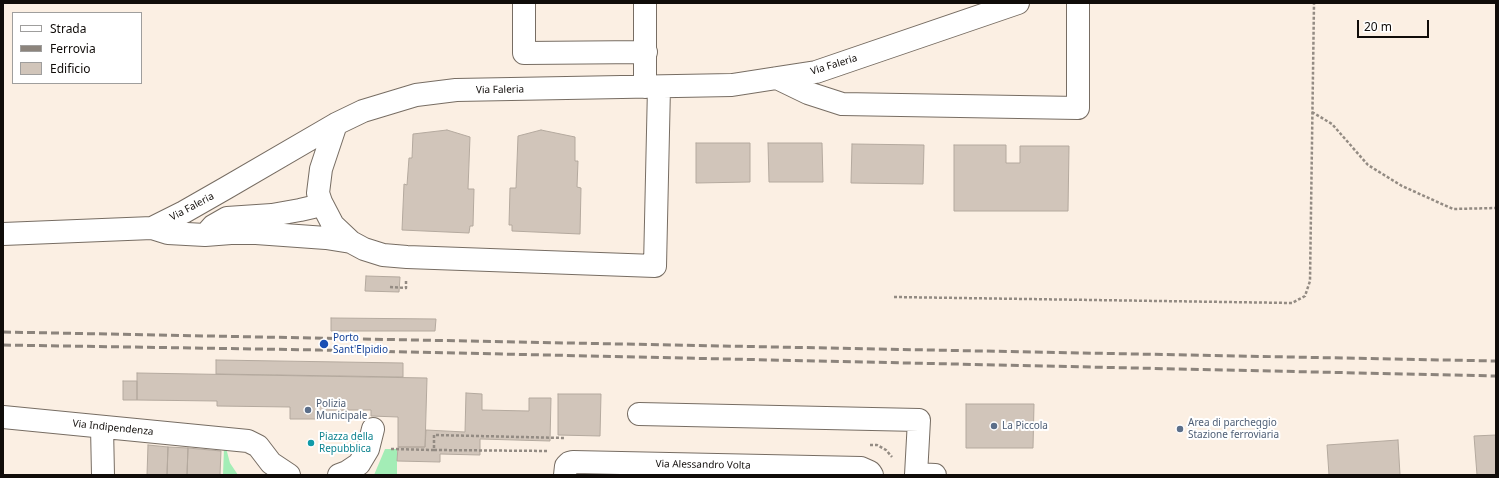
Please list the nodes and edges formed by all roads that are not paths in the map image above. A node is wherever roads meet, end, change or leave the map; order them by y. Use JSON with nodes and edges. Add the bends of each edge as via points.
{"nodes":[{"id":1,"x":524,"y":3,"type":"edge"},
{"id":2,"x":646,"y":3,"type":"edge"},
{"id":3,"x":1018,"y":3,"type":"edge"},
{"id":4,"x":1078,"y":3,"type":"edge"},
{"id":5,"x":646,"y":52,"type":"junction"},
{"id":6,"x":777,"y":78,"type":"junction"},
{"id":7,"x":652,"y":87,"type":"junction"},
{"id":8,"x":336,"y":124,"type":"junction"},
{"id":9,"x":321,"y":202,"type":"junction"},
{"id":10,"x":152,"y":228,"type":"junction"},
{"id":11,"x":3,"y":234,"type":"edge"},
{"id":12,"x":205,"y":236,"type":"junction"},
{"id":13,"x":351,"y":242,"type":"junction"},
{"id":14,"x":639,"y":414,"type":"dead end"},
{"id":15,"x":3,"y":417,"type":"edge"},
{"id":16,"x":102,"y":427,"type":"junction"},
{"id":17,"x":375,"y":442,"type":"dead end"},
{"id":18,"x":569,"y":468,"type":"edge"},
{"id":19,"x":103,"y":475,"type":"edge"},
{"id":20,"x":289,"y":475,"type":"edge"},
{"id":21,"x":339,"y":475,"type":"edge"},
{"id":22,"x":872,"y":475,"type":"edge"},
{"id":23,"x":922,"y":475,"type":"edge"}],
"edges":[{"from":1,"to":5,"type":"street","via":[[524,53]]},
{"from":2,"to":5,"type":"street"},
{"from":3,"to":6,"type":"street","name":"Via Faleria","via":[[816,72]]},
{"from":4,"to":6,"type":"street","via":[[1078,108],[842,104],[808,93]]},
{"from":5,"to":7,"type":"street"},
{"from":6,"to":7,"type":"street","name":"Via Faleria","via":[[732,85]]},
{"from":7,"to":8,"type":"street","name":"Via Faleria","via":[[456,90],[416,95],[363,111]]},
{"from":7,"to":13,"type":"street","via":[[655,266],[407,257],[364,249]]},
{"from":8,"to":9,"type":"street","via":[[321,169],[318,193]]},
{"from":8,"to":10,"type":"street","name":"Via Faleria"},
{"from":9,"to":12,"type":"street","via":[[300,210],[227,218],[213,226]]},
{"from":9,"to":13,"type":"street","via":[[333,225]]},
{"from":10,"to":11,"type":"street","name":"Via Faleria"},
{"from":10,"to":12,"type":"street","via":[[168,233]]},
{"from":12,"to":13,"type":"street","via":[[231,233],[279,234]]},
{"from":14,"to":23,"type":"street","via":[[918,420]]},
{"from":15,"to":16,"type":"street","name":"Via Indipendenza"},
{"from":16,"to":19,"type":"street"},
{"from":16,"to":20,"type":"street","name":"Via Indipendenza","via":[[248,441],[258,446],[271,463]]},
{"from":17,"to":21,"type":"street","via":[[359,464]]},
{"from":18,"to":22,"type":"street","name":"Via Alessandro Volta","via":[[861,468]]}]}
